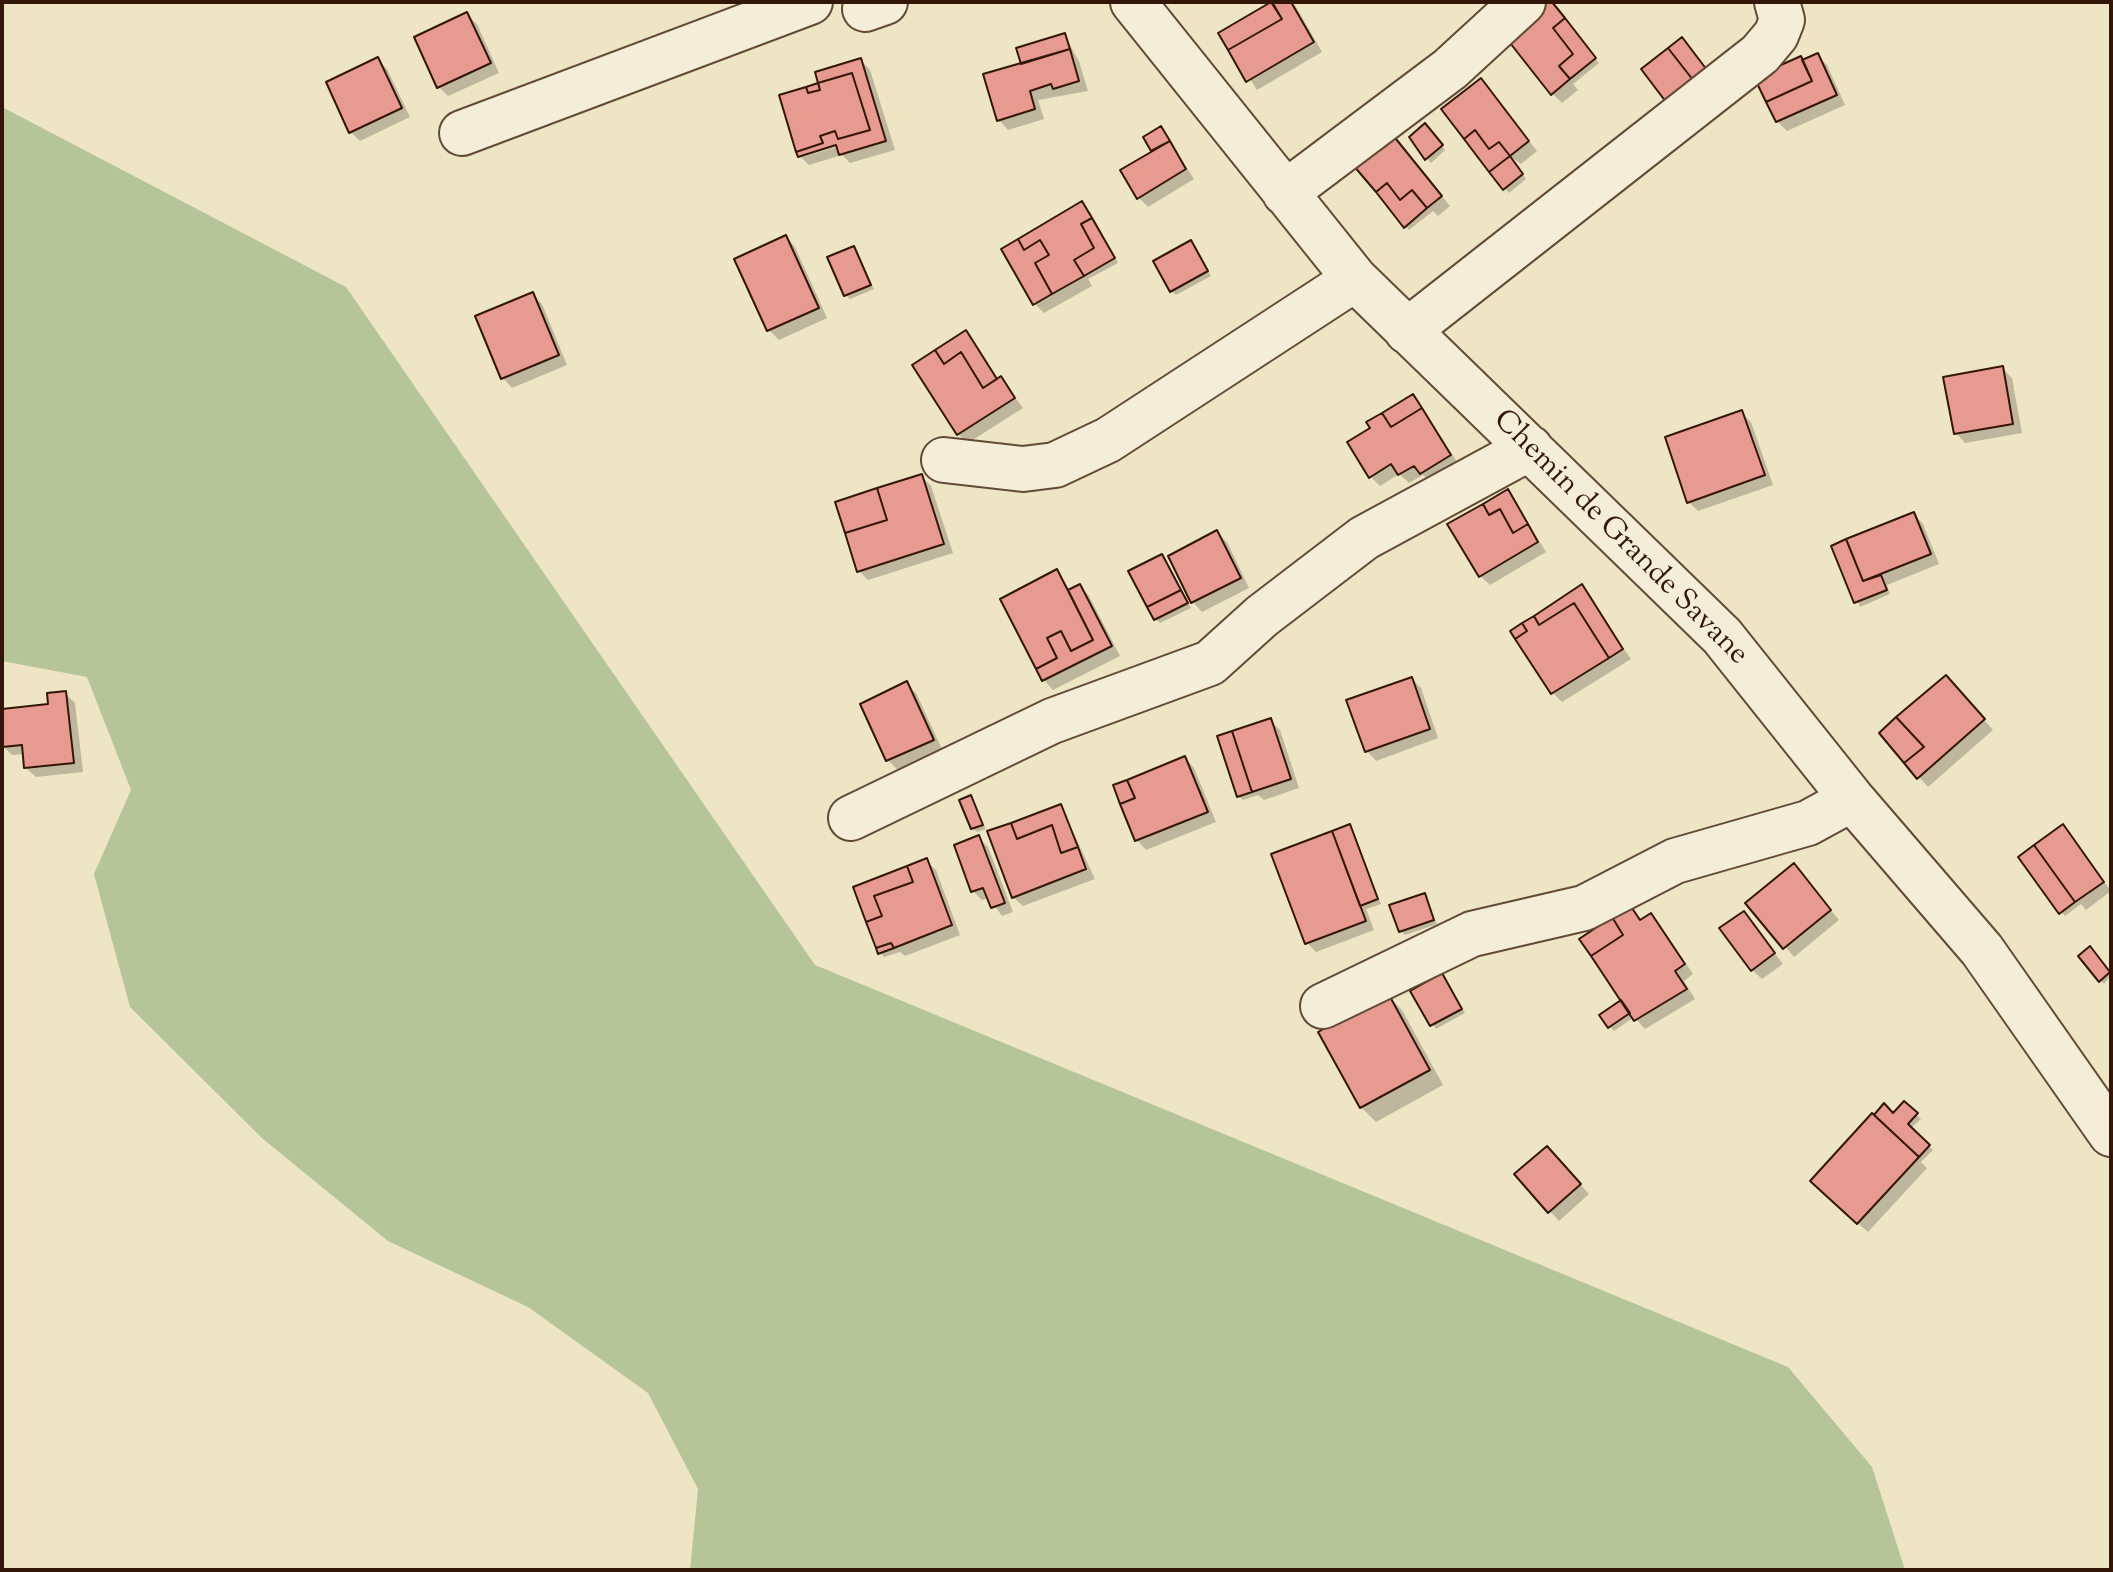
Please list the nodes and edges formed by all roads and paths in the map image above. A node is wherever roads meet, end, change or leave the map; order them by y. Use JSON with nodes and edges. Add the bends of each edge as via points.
{"nodes":[{"id":1,"x":810,"y":2,"type":"edge"},
{"id":2,"x":1133,"y":2,"type":"edge"},
{"id":3,"x":1523,"y":2,"type":"edge"},
{"id":4,"x":1777,"y":2,"type":"edge"},
{"id":5,"x":462,"y":133,"type":"dead end"},
{"id":6,"x":1285,"y":193,"type":"junction"},
{"id":7,"x":1355,"y":279,"type":"junction"},
{"id":8,"x":1407,"y":331,"type":"junction"},
{"id":9,"x":1530,"y":448,"type":"junction"},
{"id":10,"x":944,"y":460,"type":"dead end"},
{"id":11,"x":1852,"y":799,"type":"junction"},
{"id":12,"x":851,"y":818,"type":"dead end"},
{"id":13,"x":1323,"y":1006,"type":"dead end"},
{"id":14,"x":2111,"y":1134,"type":"edge"}],
"edges":[{"from":1,"to":5,"type":"street"},
{"from":2,"to":6,"type":"street","name":"Chemin de Grande Savane"},
{"from":3,"to":6,"type":"street","via":[[1450,69]]},
{"from":4,"to":8,"type":"street","via":[[1782,20],[1760,54]]},
{"from":6,"to":7,"type":"street","name":"Chemin de Grande Savane"},
{"from":7,"to":8,"type":"street","name":"Chemin de Grande Savane"},
{"from":7,"to":10,"type":"street","via":[[1108,440],[1055,465],[1035,470]]},
{"from":8,"to":9,"type":"street","name":"Chemin de Grande Savane"},
{"from":9,"to":11,"type":"street","name":"Chemin de Grande Savane","via":[[1722,636]]},
{"from":9,"to":12,"type":"street","via":[[1364,538],[1210,663],[1052,721]]},
{"from":11,"to":13,"type":"street","via":[[1808,823],[1675,861],[1584,908],[1472,934]]},
{"from":11,"to":14,"type":"street","name":"Chemin de Grande Savane","via":[[1982,950]]}]}
